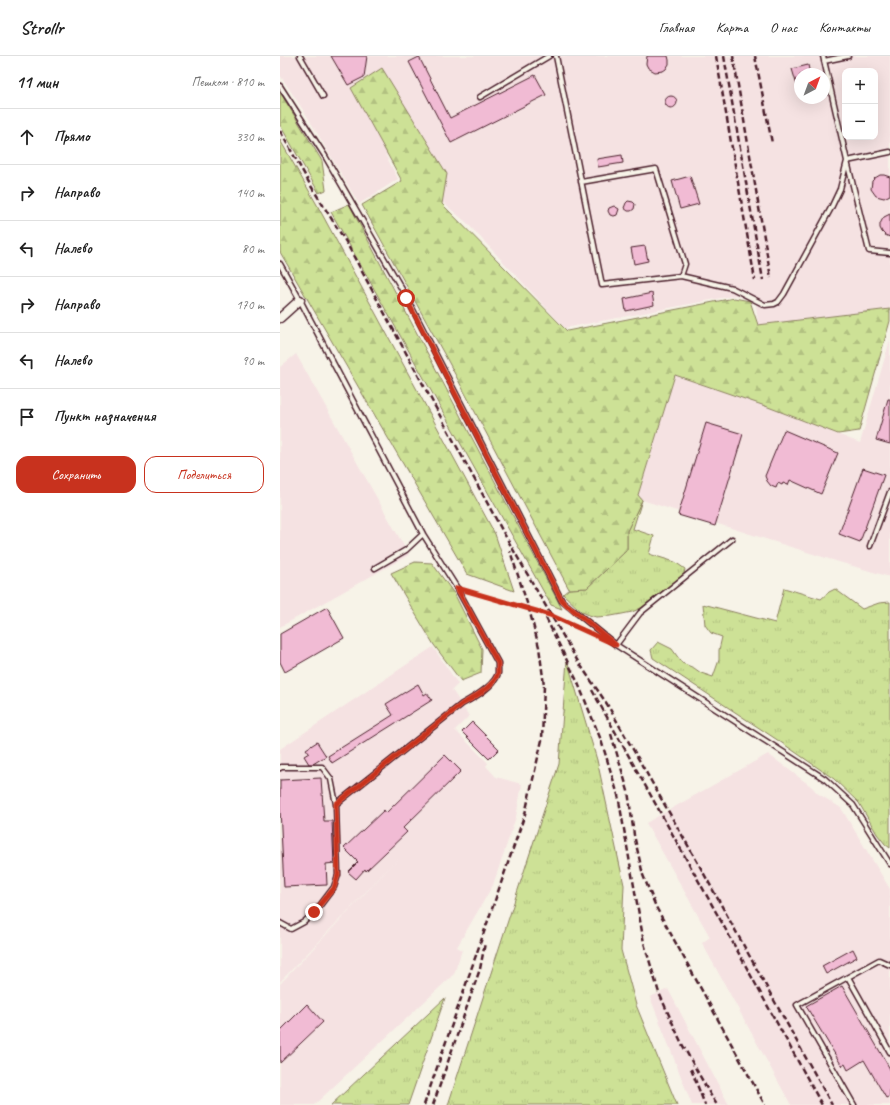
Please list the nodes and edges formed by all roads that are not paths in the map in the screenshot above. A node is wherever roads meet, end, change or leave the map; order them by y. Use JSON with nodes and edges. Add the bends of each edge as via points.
{"nodes":[{"id":1,"x":300,"y":56,"type":"edge"},
{"id":2,"x":549,"y":56,"type":"edge"},
{"id":3,"x":556,"y":56,"type":"edge"},
{"id":4,"x":848,"y":56,"type":"edge"},
{"id":5,"x":824,"y":58,"type":"edge"},
{"id":6,"x":280,"y":86,"type":"edge"},
{"id":7,"x":323,"y":96,"type":"dead end"},
{"id":8,"x":480,"y":97,"type":"dead end"},
{"id":9,"x":890,"y":152,"type":"edge"},
{"id":10,"x":847,"y":161,"type":"junction"},
{"id":11,"x":581,"y":182,"type":"junction"},
{"id":12,"x":890,"y":253,"type":"edge"},
{"id":13,"x":280,"y":264,"type":"edge"},
{"id":14,"x":681,"y":276,"type":"junction"},
{"id":15,"x":300,"y":300,"type":"junction"},
{"id":16,"x":280,"y":318,"type":"edge"},
{"id":17,"x":890,"y":492,"type":"edge"},
{"id":18,"x":423,"y":534,"type":"junction"},
{"id":19,"x":732,"y":539,"type":"dead end"},
{"id":20,"x":870,"y":546,"type":"dead end"},
{"id":21,"x":376,"y":568,"type":"dead end"},
{"id":22,"x":616,"y":645,"type":"junction"},
{"id":23,"x":280,"y":768,"type":"edge"},
{"id":24,"x":336,"y":804,"type":"junction"},
{"id":25,"x":888,"y":858,"type":"edge"},
{"id":26,"x":890,"y":864,"type":"edge"},
{"id":27,"x":280,"y":923,"type":"edge"},
{"id":28,"x":890,"y":965,"type":"edge"},
{"id":29,"x":848,"y":977,"type":"junction"},
{"id":30,"x":890,"y":1052,"type":"edge"},
{"id":31,"x":854,"y":1105,"type":"edge"}],
"edges":[{"from":1,"to":7,"type":"lane"},
{"from":2,"to":8,"type":"lane"},
{"from":3,"to":11,"type":"lane"},
{"from":4,"to":5,"type":"lane"},
{"from":5,"to":10,"type":"lane"},
{"from":6,"to":22,"type":"lane","via":[[325,156],[406,298],[562,601]]},
{"from":9,"to":10,"type":"lane"},
{"from":10,"to":12,"type":"lane","via":[[869,251]]},
{"from":10,"to":14,"type":"lane","via":[[836,199],[778,302],[765,305],[732,288]]},
{"from":11,"to":14,"type":"lane","via":[[602,285]]},
{"from":11,"to":14,"type":"lane","via":[[656,169],[684,264]]},
{"from":13,"to":15,"type":"lane"},
{"from":15,"to":16,"type":"street"},
{"from":15,"to":18,"type":"lane"},
{"from":17,"to":20,"type":"lane"},
{"from":18,"to":21,"type":"lane","via":[[406,550]]},
{"from":18,"to":24,"type":"lane","via":[[457,588],[498,663],[498,674],[491,684]]},
{"from":19,"to":22,"type":"lane","via":[[640,613]]},
{"from":22,"to":25,"type":"lane","via":[[825,779],[853,805]]},
{"from":23,"to":24,"type":"lane","via":[[322,767],[331,779]]},
{"from":24,"to":27,"type":"lane","via":[[338,875],[334,888],[304,922],[291,929]]},
{"from":25,"to":26,"type":"lane"},
{"from":28,"to":29,"type":"lane","via":[[879,960]]},
{"from":29,"to":30,"type":"lane"},
{"from":29,"to":31,"type":"lane","via":[[797,1005]]}]}
